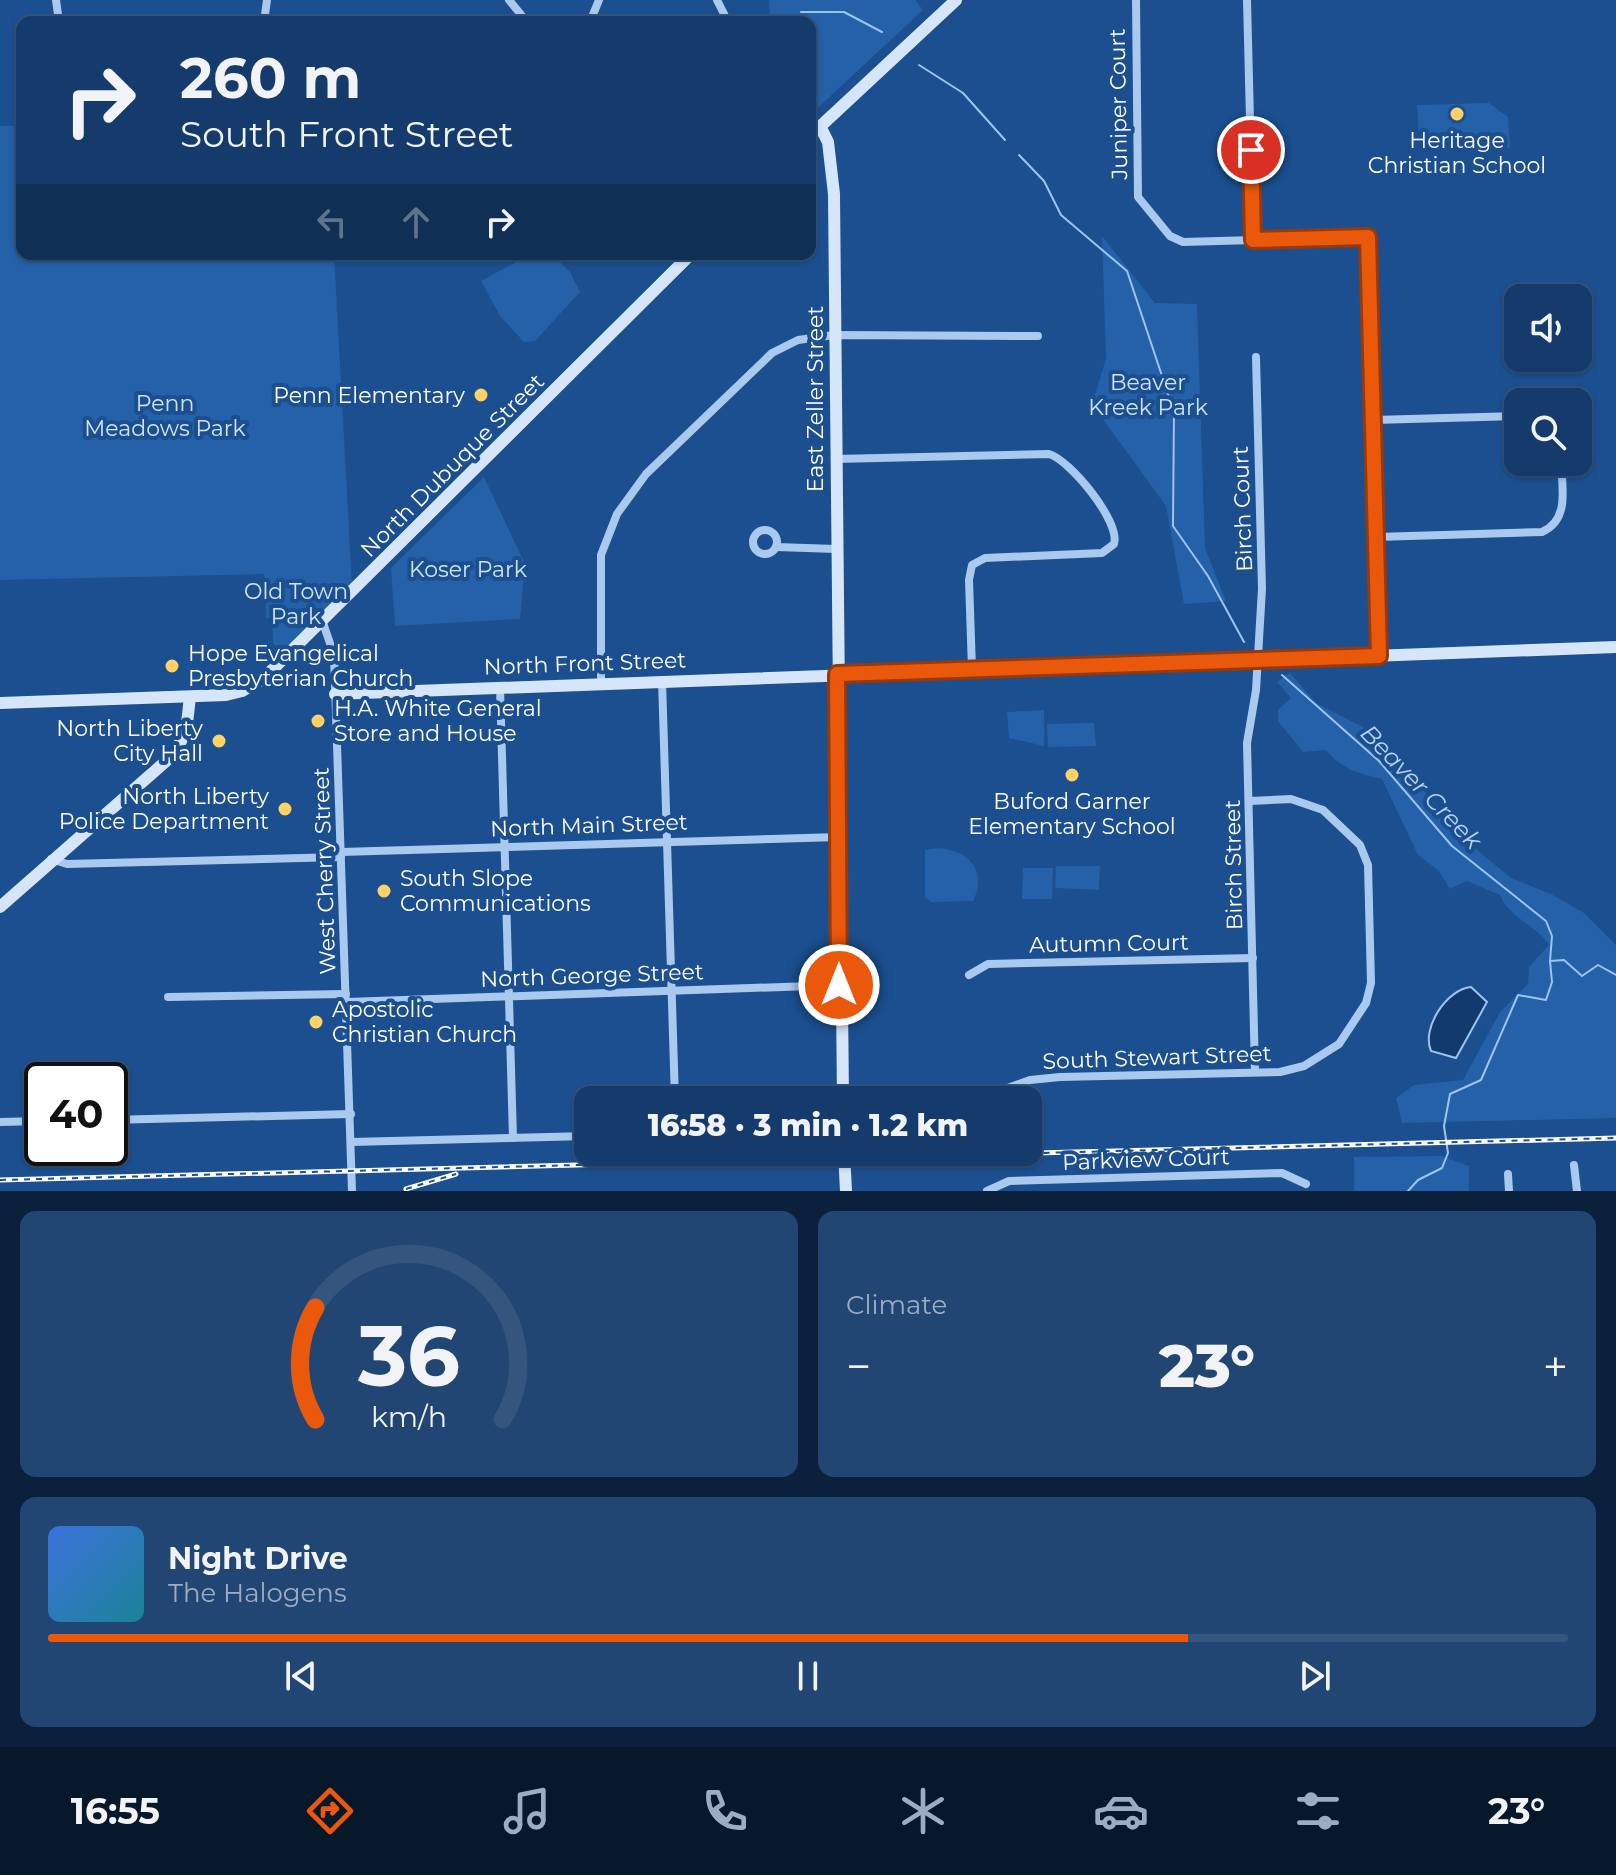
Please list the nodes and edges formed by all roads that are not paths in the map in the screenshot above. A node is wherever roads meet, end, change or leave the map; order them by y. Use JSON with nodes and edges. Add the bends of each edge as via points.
{"nodes":[{"id":1,"x":509,"y":0,"type":"edge"},
{"id":2,"x":956,"y":0,"type":"edge"},
{"id":3,"x":1136,"y":0,"type":"edge"},
{"id":4,"x":1247,"y":0,"type":"edge"},
{"id":5,"x":522,"y":16,"type":"edge"},
{"id":6,"x":816,"y":130,"type":"edge"},
{"id":7,"x":816,"y":132,"type":"edge"},
{"id":8,"x":1253,"y":240,"type":"junction"},
{"id":9,"x":685,"y":260,"type":"edge"},
{"id":10,"x":834,"y":335,"type":"junction"},
{"id":11,"x":1038,"y":336,"type":"dead end"},
{"id":12,"x":1256,"y":357,"type":"dead end"},
{"id":13,"x":1504,"y":416,"type":"edge"},
{"id":14,"x":1373,"y":420,"type":"junction"},
{"id":15,"x":836,"y":459,"type":"junction"},
{"id":16,"x":1561,"y":476,"type":"edge"},
{"id":17,"x":1376,"y":537,"type":"junction"},
{"id":18,"x":776,"y":547,"type":"dead end"},
{"id":19,"x":836,"y":549,"type":"junction"},
{"id":20,"x":322,"y":620,"type":"junction"},
{"id":21,"x":1616,"y":647,"type":"edge"},
{"id":22,"x":1379,"y":656,"type":"junction"},
{"id":23,"x":1256,"y":659,"type":"junction"},
{"id":24,"x":972,"y":669,"type":"junction"},
{"id":25,"x":837,"y":674,"type":"junction"},
{"id":26,"x":662,"y":680,"type":"junction"},
{"id":27,"x":601,"y":683,"type":"junction"},
{"id":28,"x":500,"y":687,"type":"junction"},
{"id":29,"x":335,"y":694,"type":"junction"},
{"id":30,"x":190,"y":697,"type":"junction"},
{"id":31,"x":0,"y":703,"type":"edge"},
{"id":32,"x":1250,"y":801,"type":"junction"},
{"id":33,"x":839,"y":837,"type":"junction"},
{"id":34,"x":667,"y":841,"type":"junction"},
{"id":35,"x":505,"y":845,"type":"junction"},
{"id":36,"x":341,"y":855,"type":"junction"},
{"id":37,"x":51,"y":859,"type":"junction"},
{"id":38,"x":0,"y":907,"type":"edge"},
{"id":39,"x":1253,"y":958,"type":"junction"},
{"id":40,"x":969,"y":975,"type":"dead end"},
{"id":41,"x":839,"y":985,"type":"junction"},
{"id":42,"x":671,"y":990,"type":"junction"},
{"id":43,"x":509,"y":996,"type":"junction"},
{"id":44,"x":168,"y":997,"type":"dead end"},
{"id":45,"x":346,"y":998,"type":"junction"},
{"id":46,"x":1255,"y":1072,"type":"junction"},
{"id":47,"x":674,"y":1086,"type":"edge"},
{"id":48,"x":843,"y":1086,"type":"edge"},
{"id":49,"x":1013,"y":1086,"type":"edge"},
{"id":50,"x":351,"y":1114,"type":"junction"},
{"id":51,"x":128,"y":1120,"type":"edge"},
{"id":52,"x":24,"y":1121,"type":"edge"},
{"id":53,"x":0,"y":1122,"type":"edge"},
{"id":54,"x":574,"y":1136,"type":"edge"},
{"id":55,"x":513,"y":1138,"type":"junction"},
{"id":56,"x":351,"y":1142,"type":"junction"},
{"id":57,"x":1574,"y":1165,"type":"dead end"},
{"id":58,"x":845,"y":1166,"type":"edge"},
{"id":59,"x":1508,"y":1174,"type":"dead end"},
{"id":60,"x":1306,"y":1184,"type":"dead end"},
{"id":61,"x":352,"y":1191,"type":"edge"},
{"id":62,"x":846,"y":1191,"type":"edge"},
{"id":63,"x":987,"y":1191,"type":"edge"},
{"id":64,"x":1509,"y":1191,"type":"edge"},
{"id":65,"x":1577,"y":1191,"type":"edge"}],
"edges":[{"from":1,"to":5,"type":"street"},
{"from":2,"to":6,"type":"street"},
{"from":3,"to":8,"type":"street","name":"Juniper Court","via":[[1139,201],[1177,241]]},
{"from":4,"to":8,"type":"street"},
{"from":7,"to":10,"type":"street","name":"East Zeller Street","via":[[828,142],[834,194]]},
{"from":8,"to":14,"type":"street","name":"Juniper Court","via":[[1368,237]]},
{"from":9,"to":20,"type":"street","name":"North Dubuque Street"},
{"from":10,"to":11,"type":"street"},
{"from":10,"to":15,"type":"street","name":"East Zeller Street"},
{"from":10,"to":27,"type":"street","via":[[798,340],[772,353],[626,498],[601,555]]},
{"from":12,"to":23,"type":"street","name":"Birch Court","via":[[1262,589]]},
{"from":13,"to":14,"type":"street"},
{"from":14,"to":17,"type":"street"},
{"from":15,"to":19,"type":"street","name":"East Zeller Street"},
{"from":15,"to":24,"type":"street","via":[[1055,455],[1072,468],[1112,526],[1114,544],[1102,553],[985,558],[972,565]]},
{"from":16,"to":17,"type":"street","via":[[1562,513],[1542,532]]},
{"from":17,"to":22,"type":"street"},
{"from":18,"to":19,"type":"street"},
{"from":19,"to":25,"type":"street","name":"East Zeller Street"},
{"from":20,"to":29,"type":"street","name":"West Cherry Street","via":[[334,655]]},
{"from":20,"to":30,"type":"street","name":"North Dubuque Street","via":[[264,678],[242,691]]},
{"from":21,"to":22,"type":"street","name":"North Front Street"},
{"from":22,"to":23,"type":"street","name":"North Front Street"},
{"from":23,"to":24,"type":"street","name":"North Front Street"},
{"from":23,"to":32,"type":"street","name":"Birch Street","via":[[1247,743]]},
{"from":24,"to":25,"type":"street","name":"North Front Street"},
{"from":25,"to":26,"type":"street","name":"North Front Street"},
{"from":25,"to":33,"type":"street","name":"East Zeller Street"},
{"from":26,"to":27,"type":"street","name":"North Front Street"},
{"from":26,"to":34,"type":"street"},
{"from":27,"to":28,"type":"street","name":"North Front Street"},
{"from":28,"to":29,"type":"street","name":"North Front Street"},
{"from":28,"to":35,"type":"street"},
{"from":29,"to":36,"type":"street","name":"West Cherry Street"},
{"from":30,"to":31,"type":"street"},
{"from":30,"to":37,"type":"street","via":[[186,732],[173,755]]},
{"from":32,"to":39,"type":"street","name":"Birch Street"},
{"from":32,"to":46,"type":"street","name":"South Stewart Street","via":[[1291,799],[1323,810],[1360,845],[1368,865],[1371,983],[1354,1026],[1331,1050],[1304,1066]]},
{"from":33,"to":34,"type":"street","name":"North Main Street"},
{"from":33,"to":41,"type":"street","name":"East Zeller Street"},
{"from":34,"to":35,"type":"street","name":"North Main Street"},
{"from":34,"to":42,"type":"street"},
{"from":35,"to":36,"type":"street","name":"North Main Street"},
{"from":35,"to":43,"type":"street"},
{"from":36,"to":37,"type":"street","name":"North Main Street","via":[[67,864]]},
{"from":36,"to":45,"type":"street","name":"West Cherry Street"},
{"from":37,"to":38,"type":"street"},
{"from":39,"to":40,"type":"street","name":"Autumn Court","via":[[988,964]]},
{"from":39,"to":46,"type":"street","name":"Birch Street"},
{"from":41,"to":42,"type":"street","name":"North George Street"},
{"from":41,"to":48,"type":"street","name":"East Zeller Street"},
{"from":42,"to":43,"type":"street","name":"North George Street"},
{"from":42,"to":47,"type":"street"},
{"from":43,"to":45,"type":"street","name":"North George Street"},
{"from":43,"to":55,"type":"street"},
{"from":44,"to":45,"type":"street","name":"North George Street"},
{"from":45,"to":50,"type":"street","name":"West Cherry Street"},
{"from":46,"to":49,"type":"street","name":"South Stewart Street","via":[[1060,1077]]},
{"from":50,"to":51,"type":"street"},
{"from":50,"to":56,"type":"street","name":"West Cherry Street"},
{"from":52,"to":53,"type":"street"},
{"from":54,"to":55,"type":"street"},
{"from":55,"to":56,"type":"street"},
{"from":56,"to":61,"type":"street","name":"West Cherry Street"},
{"from":57,"to":65,"type":"street"},
{"from":58,"to":62,"type":"street"},
{"from":59,"to":64,"type":"street"},
{"from":60,"to":63,"type":"street","name":"Parkview Court","via":[[1282,1173],[1009,1181]]}]}
